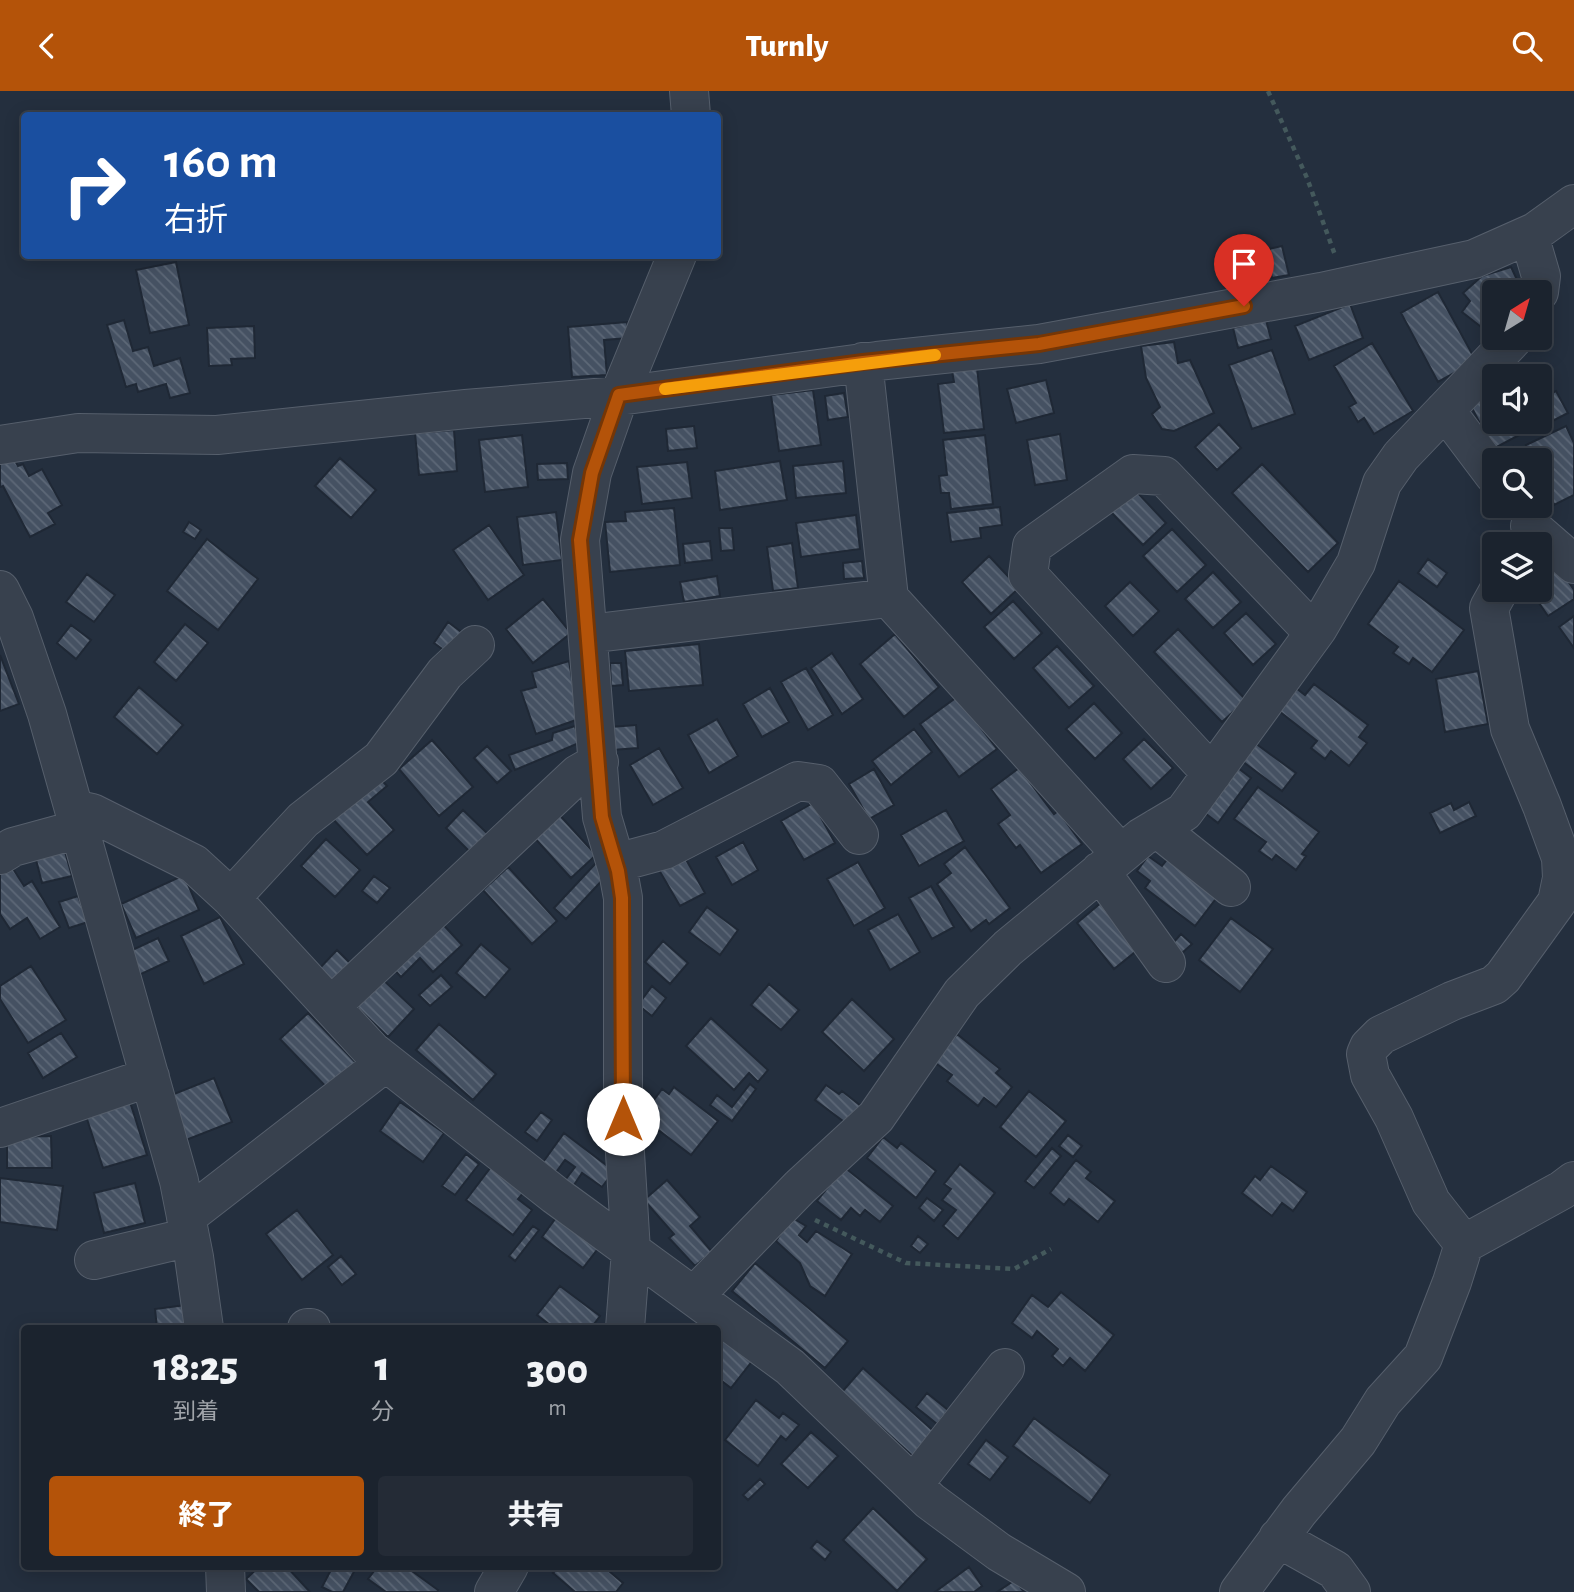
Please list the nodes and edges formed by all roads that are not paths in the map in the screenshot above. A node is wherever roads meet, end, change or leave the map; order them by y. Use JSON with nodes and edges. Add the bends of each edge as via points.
{"nodes":[{"id":1,"x":689,"y":91,"type":"edge"},
{"id":2,"x":691,"y":112,"type":"edge"},
{"id":3,"x":1574,"y":204,"type":"edge"},
{"id":4,"x":1529,"y":235,"type":"junction"},
{"id":5,"x":675,"y":259,"type":"edge"},
{"id":6,"x":1540,"y":280,"type":"edge"},
{"id":7,"x":1502,"y":350,"type":"edge"},
{"id":8,"x":863,"y":362,"type":"junction"},
{"id":9,"x":619,"y":395,"type":"junction"},
{"id":10,"x":1445,"y":410,"type":"junction"},
{"id":11,"x":0,"y":445,"type":"edge"},
{"id":12,"x":1482,"y":459,"type":"edge"},
{"id":13,"x":1523,"y":525,"type":"edge"},
{"id":14,"x":1574,"y":564,"type":"edge"},
{"id":15,"x":0,"y":590,"type":"edge"},
{"id":16,"x":890,"y":598,"type":"junction"},
{"id":17,"x":1492,"y":602,"type":"edge"},
{"id":18,"x":1314,"y":633,"type":"junction"},
{"id":19,"x":588,"y":635,"type":"junction"},
{"id":20,"x":475,"y":645,"type":"dead end"},
{"id":21,"x":599,"y":762,"type":"junction"},
{"id":22,"x":1212,"y":774,"type":"junction"},
{"id":23,"x":77,"y":819,"type":"junction"},
{"id":24,"x":1157,"y":828,"type":"junction"},
{"id":25,"x":859,"y":835,"type":"dead end"},
{"id":26,"x":0,"y":855,"type":"edge"},
{"id":27,"x":1111,"y":862,"type":"junction"},
{"id":28,"x":616,"y":863,"type":"junction"},
{"id":29,"x":1231,"y":887,"type":"dead end"},
{"id":30,"x":231,"y":898,"type":"junction"},
{"id":31,"x":1166,"y":963,"type":"dead end"},
{"id":32,"x":331,"y":1006,"type":"junction"},
{"id":33,"x":386,"y":1062,"type":"junction"},
{"id":34,"x":150,"y":1077,"type":"junction"},
{"id":35,"x":0,"y":1128,"type":"edge"},
{"id":36,"x":1574,"y":1181,"type":"edge"},
{"id":37,"x":188,"y":1227,"type":"junction"},
{"id":38,"x":1464,"y":1244,"type":"junction"},
{"id":39,"x":631,"y":1251,"type":"junction"},
{"id":40,"x":94,"y":1260,"type":"dead end"},
{"id":41,"x":694,"y":1296,"type":"junction"},
{"id":42,"x":204,"y":1325,"type":"edge"},
{"id":43,"x":625,"y":1325,"type":"edge"},
{"id":44,"x":1005,"y":1368,"type":"dead end"},
{"id":45,"x":913,"y":1485,"type":"junction"},
{"id":46,"x":1278,"y":1538,"type":"junction"},
{"id":47,"x":507,"y":1570,"type":"edge"},
{"id":48,"x":495,"y":1592,"type":"edge"},
{"id":49,"x":1066,"y":1592,"type":"edge"},
{"id":50,"x":1239,"y":1592,"type":"edge"},
{"id":51,"x":1350,"y":1592,"type":"edge"}],
"edges":[{"from":1,"to":2,"type":"street"},
{"from":3,"to":4,"type":"street"},
{"from":4,"to":6,"type":"street"},
{"from":4,"to":8,"type":"street","via":[[1474,259],[1346,286],[1039,344]]},
{"from":5,"to":9,"type":"street"},
{"from":7,"to":10,"type":"street"},
{"from":8,"to":9,"type":"street"},
{"from":8,"to":16,"type":"street"},
{"from":9,"to":11,"type":"street","via":[[217,435],[78,433]]},
{"from":9,"to":19,"type":"street","via":[[592,473],[580,540]]},
{"from":10,"to":12,"type":"street"},
{"from":10,"to":18,"type":"street","via":[[1382,483],[1356,563]]},
{"from":13,"to":14,"type":"street"},
{"from":15,"to":23,"type":"street","via":[[43,702]]},
{"from":16,"to":19,"type":"street"},
{"from":16,"to":27,"type":"street"},
{"from":17,"to":38,"type":"street","via":[[1489,608],[1496,659],[1510,729],[1561,857],[1557,902],[1494,985],[1381,1035],[1366,1054],[1370,1076],[1431,1202]]},
{"from":18,"to":22,"type":"street"},
{"from":18,"to":22,"type":"street","via":[[1164,476],[1133,474],[1032,546],[1028,575]]},
{"from":19,"to":21,"type":"street"},
{"from":20,"to":30,"type":"street","via":[[445,673],[381,759],[303,820]]},
{"from":21,"to":28,"type":"street","via":[[602,817]]},
{"from":21,"to":32,"type":"street","via":[[578,774]]},
{"from":22,"to":24,"type":"street","via":[[1184,812]]},
{"from":23,"to":26,"type":"street"},
{"from":23,"to":30,"type":"street","via":[[92,813],[194,864]]},
{"from":23,"to":34,"type":"street"},
{"from":24,"to":27,"type":"street"},
{"from":24,"to":29,"type":"street"},
{"from":25,"to":28,"type":"street","via":[[819,784],[798,781],[664,850]]},
{"from":27,"to":31,"type":"street"},
{"from":27,"to":41,"type":"street","via":[[1007,947],[962,993],[876,1117]]},
{"from":28,"to":39,"type":"street","via":[[622,898],[623,1119]]},
{"from":30,"to":32,"type":"street"},
{"from":32,"to":33,"type":"street"},
{"from":33,"to":37,"type":"street"},
{"from":33,"to":39,"type":"street"},
{"from":34,"to":35,"type":"street"},
{"from":34,"to":37,"type":"street"},
{"from":36,"to":38,"type":"street"},
{"from":37,"to":40,"type":"street"},
{"from":37,"to":42,"type":"street"},
{"from":38,"to":46,"type":"street","via":[[1423,1356]]},
{"from":39,"to":41,"type":"street"},
{"from":39,"to":43,"type":"street"},
{"from":41,"to":45,"type":"street","via":[[790,1367]]},
{"from":44,"to":45,"type":"street"},
{"from":45,"to":49,"type":"street","via":[[999,1552]]},
{"from":46,"to":50,"type":"street"},
{"from":46,"to":51,"type":"street","via":[[1335,1570]]},
{"from":47,"to":48,"type":"street"}]}
